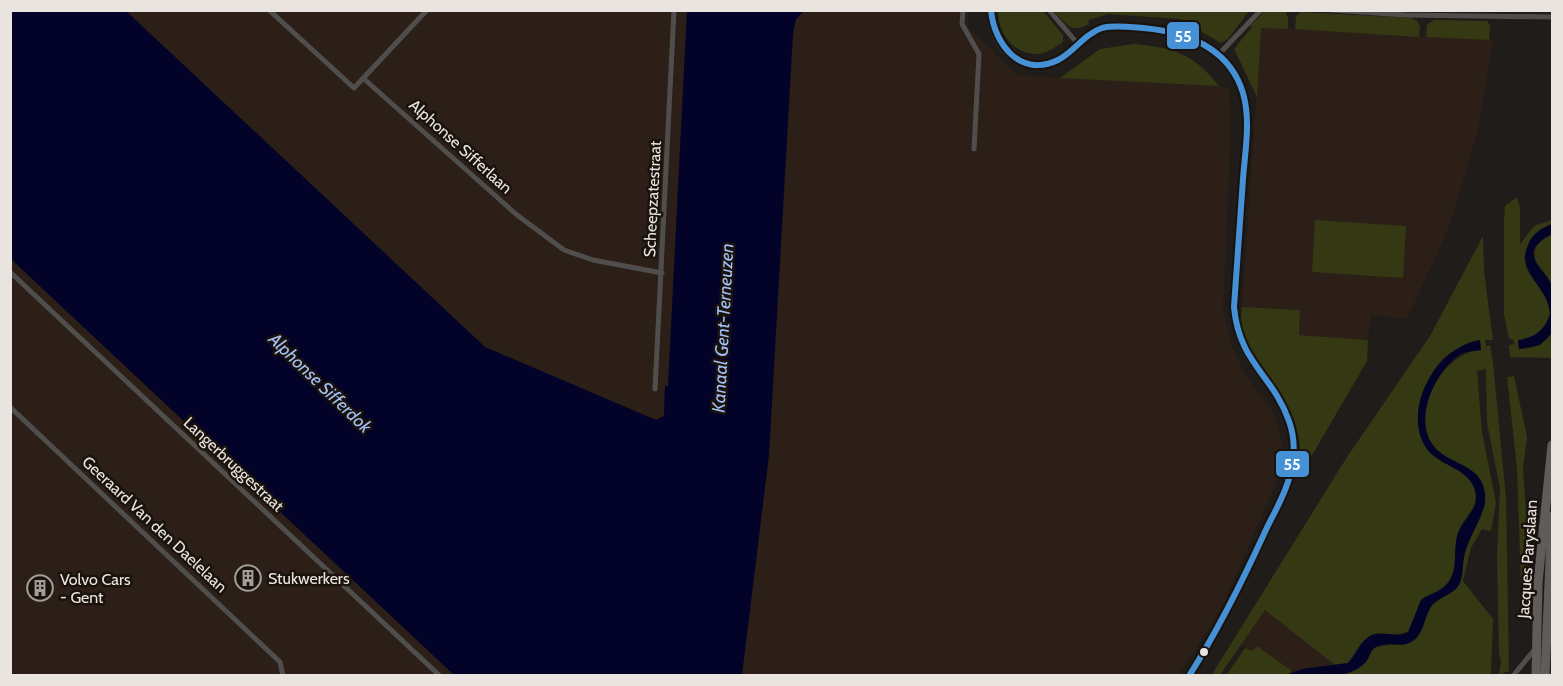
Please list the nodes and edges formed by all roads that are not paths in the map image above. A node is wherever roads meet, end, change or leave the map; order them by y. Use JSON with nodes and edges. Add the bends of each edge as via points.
{"nodes":[{"id":1,"x":270,"y":10,"type":"edge"},
{"id":2,"x":427,"y":10,"type":"edge"},
{"id":3,"x":674,"y":10,"type":"edge"},
{"id":4,"x":963,"y":10,"type":"edge"},
{"id":5,"x":991,"y":10,"type":"edge"},
{"id":6,"x":1048,"y":10,"type":"edge"},
{"id":7,"x":1261,"y":10,"type":"edge"},
{"id":8,"x":1331,"y":10,"type":"edge"},
{"id":9,"x":1552,"y":17,"type":"edge"},
{"id":10,"x":1078,"y":44,"type":"junction"},
{"id":11,"x":1219,"y":54,"type":"junction"},
{"id":12,"x":363,"y":78,"type":"junction"},
{"id":13,"x":975,"y":148,"type":"dead end"},
{"id":14,"x":10,"y":272,"type":"edge"},
{"id":15,"x":662,"y":273,"type":"junction"},
{"id":16,"x":655,"y":389,"type":"dead end"},
{"id":17,"x":10,"y":407,"type":"edge"},
{"id":18,"x":1552,"y":445,"type":"edge"},
{"id":19,"x":1552,"y":516,"type":"edge"},
{"id":20,"x":1549,"y":632,"type":"edge"},
{"id":21,"x":1536,"y":647,"type":"junction"},
{"id":22,"x":1522,"y":667,"type":"junction"},
{"id":23,"x":1539,"y":674,"type":"edge"},
{"id":24,"x":283,"y":675,"type":"edge"},
{"id":25,"x":440,"y":675,"type":"edge"},
{"id":26,"x":1189,"y":675,"type":"edge"},
{"id":27,"x":1514,"y":675,"type":"edge"}],
"edges":[{"from":1,"to":12,"type":"street","via":[[354,88]]},
{"from":2,"to":12,"type":"street"},
{"from":3,"to":15,"type":"street","name":"Scheepzatestraat"},
{"from":4,"to":13,"type":"street","via":[[962,24],[979,54]]},
{"from":5,"to":10,"type":"main road","via":[[997,43],[1020,61],[1050,63]]},
{"from":6,"to":10,"type":"street"},
{"from":7,"to":11,"type":"street"},
{"from":8,"to":9,"type":"street"},
{"from":10,"to":11,"type":"main road","via":[[1107,28],[1165,30],[1194,37]]},
{"from":11,"to":26,"type":"main road","via":[[1239,82],[1246,114],[1236,327],[1250,362],[1285,412],[1292,433],[1293,455],[1283,494],[1237,594]]},
{"from":12,"to":15,"type":"street","name":"Alphonse Sifferlaan","via":[[517,215],[564,250],[593,261]]},
{"from":14,"to":25,"type":"street","name":"Langerbruggestraat"},
{"from":15,"to":16,"type":"street","name":"Scheepzatestraat"},
{"from":17,"to":24,"type":"street","name":"Geeraard Van den Daelelaan","via":[[280,662]]},
{"from":18,"to":21,"type":"highway","name":"Jacques Paryslaan"},
{"from":19,"to":20,"type":"highway","name":"Jacques Paryslaan"},
{"from":20,"to":21,"type":"street"},
{"from":20,"to":23,"type":"highway","name":"Jacques Paryslaan"},
{"from":21,"to":22,"type":"street"},
{"from":21,"to":23,"type":"highway","name":"Jacques Paryslaan"},
{"from":22,"to":23,"type":"street","via":[[1530,665]]},
{"from":22,"to":27,"type":"street"}]}
